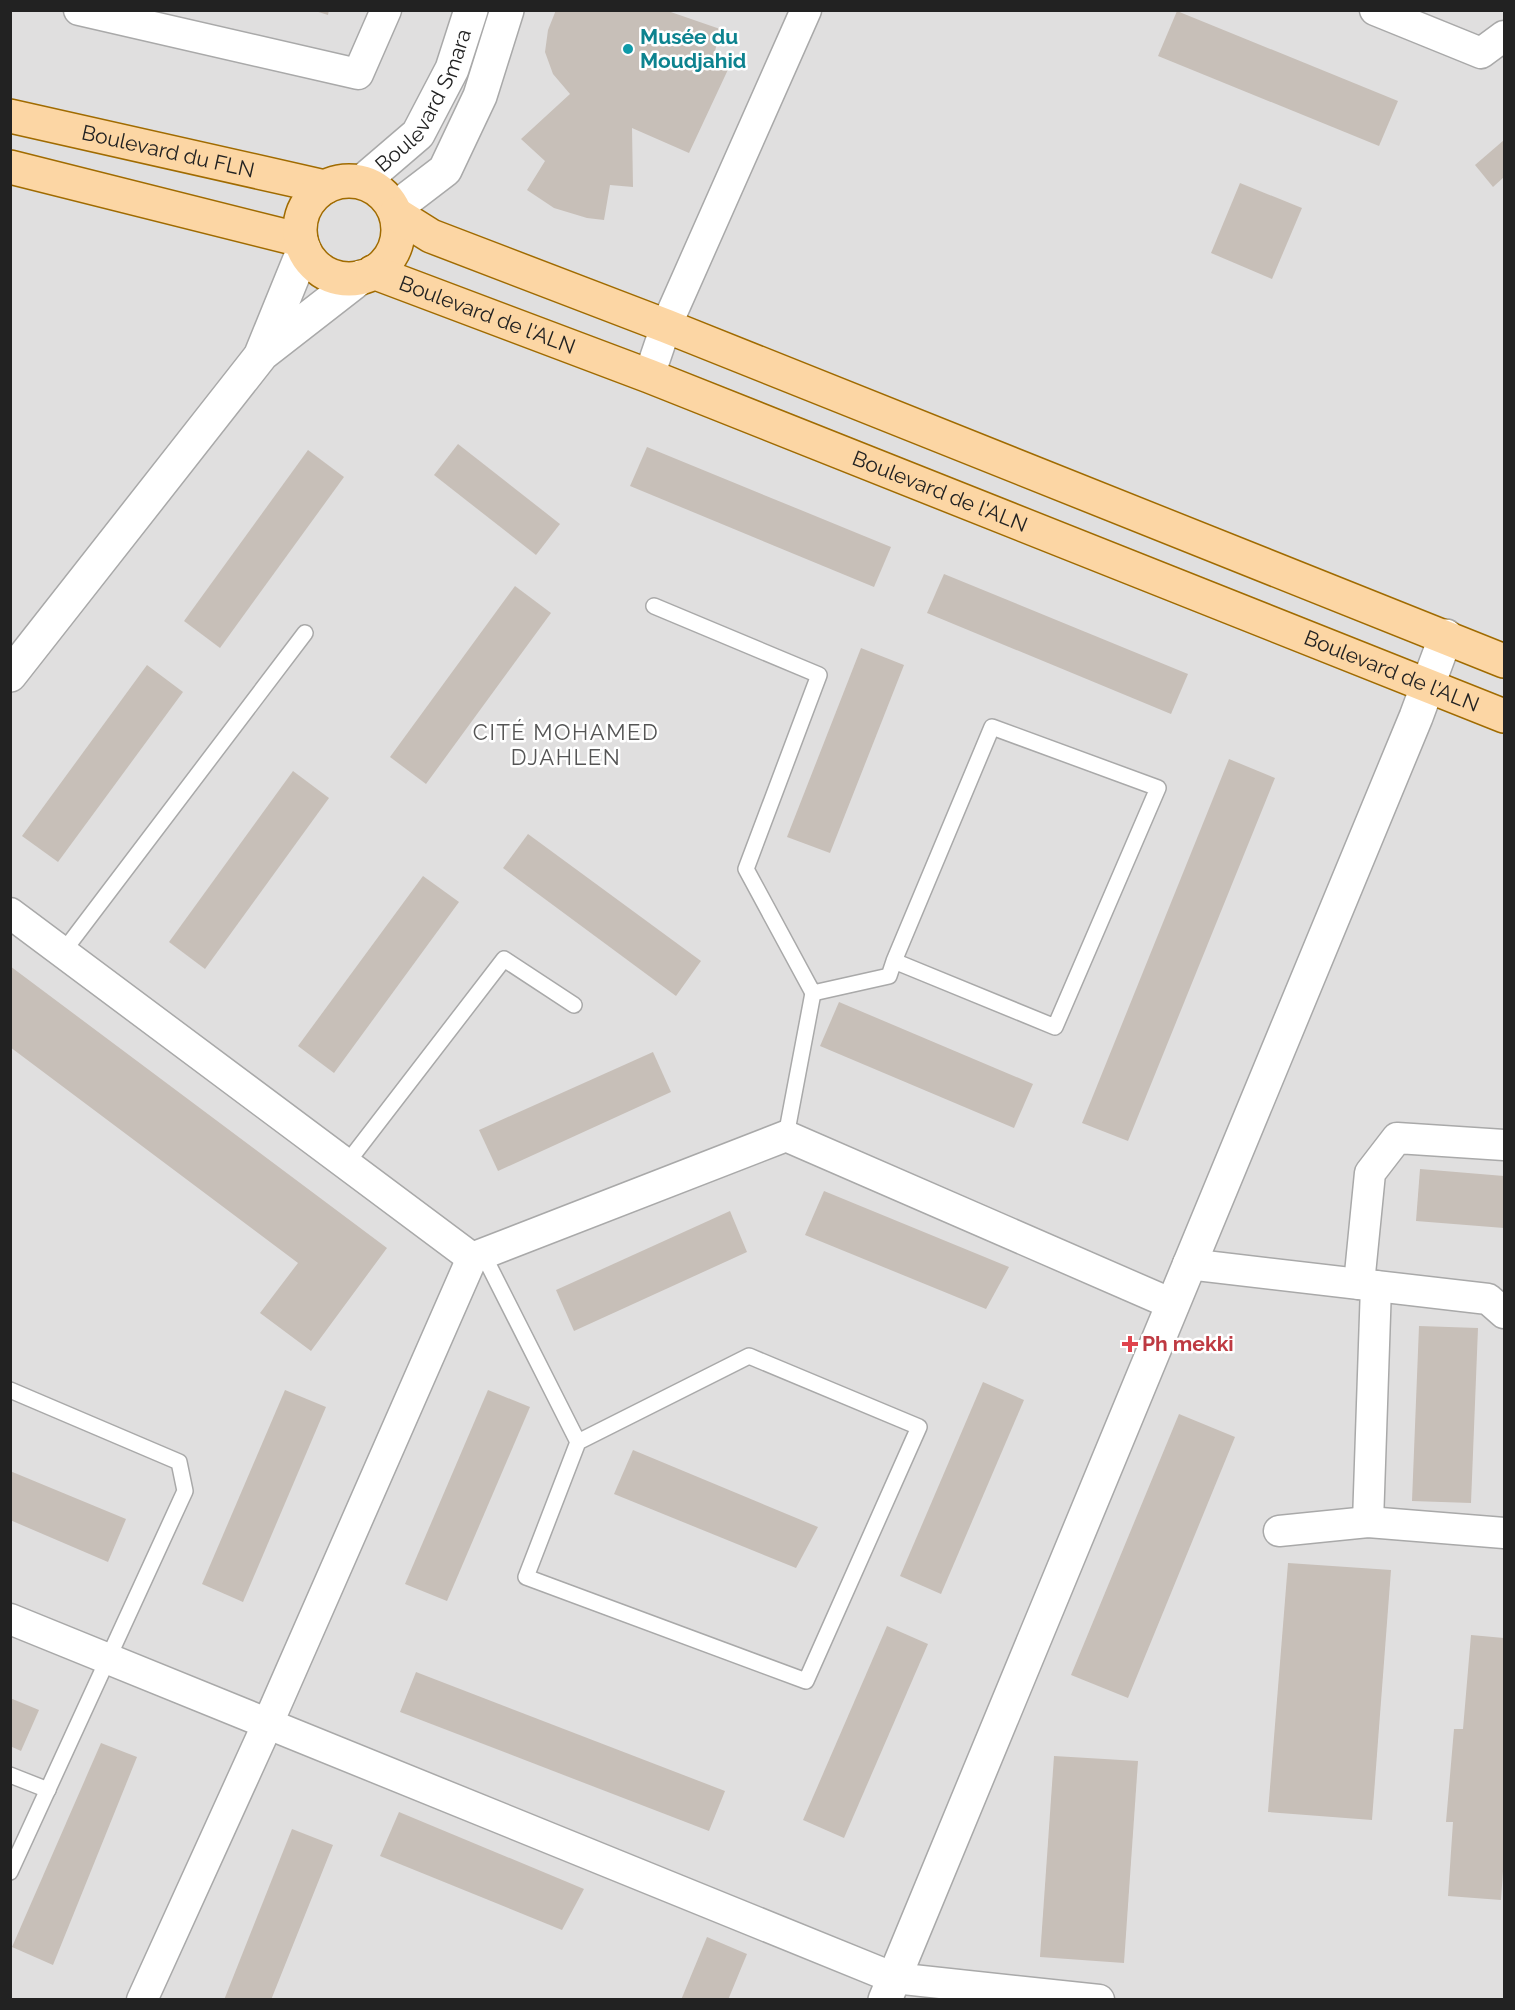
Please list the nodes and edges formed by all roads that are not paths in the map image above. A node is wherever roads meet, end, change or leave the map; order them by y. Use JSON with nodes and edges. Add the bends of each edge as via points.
{"nodes":[{"id":1,"x":79,"y":10,"type":"edge"},
{"id":2,"x":386,"y":10,"type":"edge"},
{"id":3,"x":471,"y":10,"type":"edge"},
{"id":4,"x":507,"y":10,"type":"edge"},
{"id":5,"x":806,"y":10,"type":"edge"},
{"id":6,"x":1375,"y":10,"type":"edge"},
{"id":7,"x":1504,"y":36,"type":"edge"},
{"id":8,"x":10,"y":116,"type":"edge"},
{"id":9,"x":10,"y":168,"type":"edge"},
{"id":10,"x":362,"y":182,"type":"junction"},
{"id":11,"x":325,"y":187,"type":"junction"},
{"id":12,"x":395,"y":212,"type":"junction"},
{"id":13,"x":303,"y":245,"type":"junction"},
{"id":14,"x":367,"y":275,"type":"junction"},
{"id":15,"x":666,"y":326,"type":"junction"},
{"id":16,"x":262,"y":354,"type":"junction"},
{"id":17,"x":649,"y":376,"type":"junction"},
{"id":18,"x":654,"y":606,"type":"dead end"},
{"id":19,"x":305,"y":633,"type":"dead end"},
{"id":20,"x":1446,"y":636,"type":"junction"},
{"id":21,"x":1504,"y":661,"type":"edge"},
{"id":22,"x":10,"y":675,"type":"edge"},
{"id":23,"x":1429,"y":685,"type":"junction"},
{"id":24,"x":1504,"y":716,"type":"edge"},
{"id":25,"x":10,"y":913,"type":"edge"},
{"id":26,"x":63,"y":952,"type":"junction"},
{"id":27,"x":894,"y":961,"type":"junction"},
{"id":28,"x":813,"y":993,"type":"junction"},
{"id":29,"x":574,"y":1005,"type":"dead end"},
{"id":30,"x":786,"y":1136,"type":"junction"},
{"id":31,"x":1504,"y":1145,"type":"edge"},
{"id":32,"x":347,"y":1164,"type":"junction"},
{"id":33,"x":478,"y":1256,"type":"junction"},
{"id":34,"x":1188,"y":1264,"type":"junction"},
{"id":35,"x":1368,"y":1285,"type":"junction"},
{"id":36,"x":1172,"y":1304,"type":"junction"},
{"id":37,"x":1504,"y":1313,"type":"edge"},
{"id":38,"x":10,"y":1390,"type":"edge"},
{"id":39,"x":578,"y":1443,"type":"junction"},
{"id":40,"x":1368,"y":1522,"type":"junction"},
{"id":41,"x":1279,"y":1531,"type":"dead end"},
{"id":42,"x":1504,"y":1533,"type":"edge"},
{"id":43,"x":10,"y":1619,"type":"edge"},
{"id":44,"x":108,"y":1659,"type":"junction"},
{"id":45,"x":268,"y":1723,"type":"junction"},
{"id":46,"x":10,"y":1775,"type":"edge"},
{"id":47,"x":48,"y":1790,"type":"junction"},
{"id":48,"x":10,"y":1872,"type":"edge"},
{"id":49,"x":890,"y":1989,"type":"edge"},
{"id":50,"x":142,"y":2000,"type":"edge"},
{"id":51,"x":1099,"y":2000,"type":"edge"}],
"edges":[{"from":1,"to":2,"type":"street","via":[[358,74]]},
{"from":3,"to":10,"type":"street","name":"Boulevard Smara","via":[[452,69],[418,134]]},
{"from":4,"to":12,"type":"street","via":[[480,96],[446,170]]},
{"from":5,"to":15,"type":"street"},
{"from":6,"to":7,"type":"street","via":[[1481,53]]},
{"from":8,"to":11,"type":"main road","name":"Boulevard du FLN"},
{"from":9,"to":13,"type":"main road"},
{"from":10,"to":11,"type":"main road","via":[[350,180]]},
{"from":10,"to":12,"type":"main road","via":[[386,197]]},
{"from":11,"to":13,"type":"main road","via":[[315,194],[302,216]]},
{"from":12,"to":14,"type":"main road","via":[[395,247],[386,262]]},
{"from":12,"to":15,"type":"main road","via":[[431,236]]},
{"from":13,"to":14,"type":"main road","via":[[310,260],[328,274],[350,279]]},
{"from":13,"to":16,"type":"street"},
{"from":14,"to":16,"type":"street"},
{"from":14,"to":17,"type":"main road","name":"Boulevard de l'ALN"},
{"from":15,"to":17,"type":"street"},
{"from":15,"to":20,"type":"main road"},
{"from":16,"to":22,"type":"street"},
{"from":17,"to":23,"type":"main road","name":"Boulevard de l'ALN"},
{"from":18,"to":28,"type":"lane","via":[[819,675],[746,869]]},
{"from":19,"to":26,"type":"lane"},
{"from":20,"to":21,"type":"main road"},
{"from":20,"to":23,"type":"street"},
{"from":23,"to":24,"type":"main road","name":"Boulevard de l'ALN"},
{"from":23,"to":34,"type":"street"},
{"from":25,"to":26,"type":"street"},
{"from":26,"to":32,"type":"street"},
{"from":27,"to":27,"type":"lane","via":[[992,727],[1158,788],[1055,1027]]},
{"from":27,"to":28,"type":"lane","via":[[889,976]]},
{"from":28,"to":30,"type":"lane"},
{"from":29,"to":32,"type":"lane","via":[[504,959]]},
{"from":30,"to":33,"type":"street"},
{"from":30,"to":36,"type":"street"},
{"from":31,"to":35,"type":"street","via":[[1397,1138],[1370,1173]]},
{"from":32,"to":33,"type":"street"},
{"from":33,"to":39,"type":"lane"},
{"from":33,"to":45,"type":"street"},
{"from":34,"to":35,"type":"street"},
{"from":34,"to":36,"type":"street"},
{"from":35,"to":37,"type":"street","via":[[1488,1299]]},
{"from":35,"to":40,"type":"street"},
{"from":36,"to":49,"type":"street"},
{"from":38,"to":44,"type":"lane","via":[[179,1462],[185,1491]]},
{"from":39,"to":39,"type":"lane","via":[[526,1577],[806,1681],[919,1427],[749,1356]]},
{"from":40,"to":41,"type":"street"},
{"from":40,"to":42,"type":"street"},
{"from":43,"to":44,"type":"street"},
{"from":44,"to":45,"type":"street"},
{"from":44,"to":47,"type":"lane"},
{"from":45,"to":49,"type":"street"},
{"from":45,"to":50,"type":"street"},
{"from":46,"to":47,"type":"lane"},
{"from":47,"to":48,"type":"lane"},
{"from":49,"to":51,"type":"street"}]}
